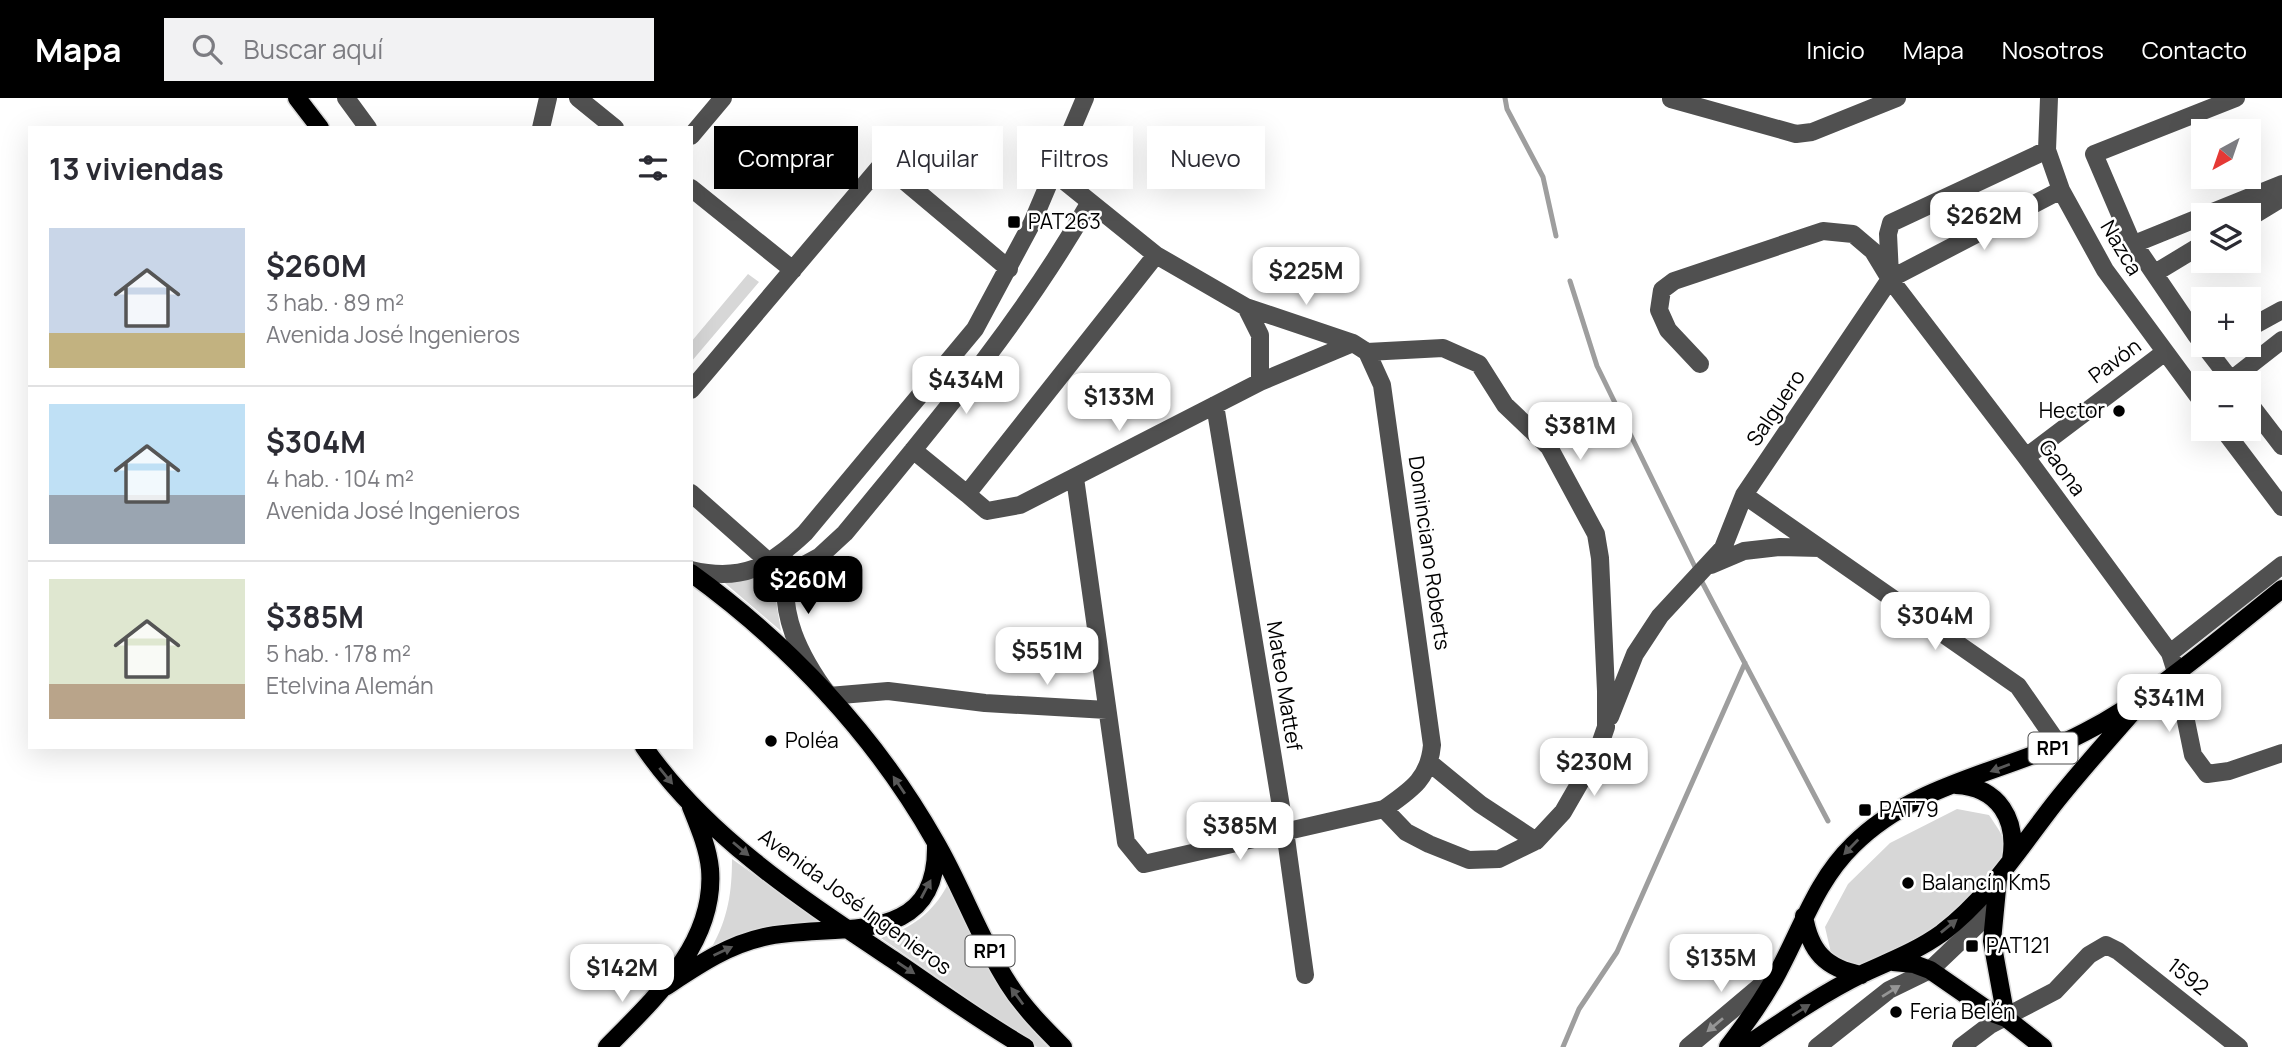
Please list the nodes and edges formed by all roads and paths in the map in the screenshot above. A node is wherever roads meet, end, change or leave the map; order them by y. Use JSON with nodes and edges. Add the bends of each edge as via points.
{"nodes":[{"id":1,"x":297,"y":98,"type":"edge"},
{"id":2,"x":346,"y":98,"type":"edge"},
{"id":3,"x":548,"y":98,"type":"edge"},
{"id":4,"x":578,"y":98,"type":"edge"},
{"id":5,"x":723,"y":98,"type":"edge"},
{"id":6,"x":1085,"y":98,"type":"edge"},
{"id":7,"x":1897,"y":98,"type":"edge"},
{"id":8,"x":2049,"y":98,"type":"edge"},
{"id":9,"x":2236,"y":98,"type":"edge"},
{"id":10,"x":1671,"y":99,"type":"edge"},
{"id":11,"x":318,"y":126,"type":"edge"},
{"id":12,"x":367,"y":126,"type":"edge"},
{"id":13,"x":541,"y":126,"type":"edge"},
{"id":14,"x":613,"y":126,"type":"edge"},
{"id":15,"x":1073,"y":126,"type":"edge"},
{"id":16,"x":693,"y":134,"type":"edge"},
{"id":17,"x":2047,"y":150,"type":"junction"},
{"id":18,"x":2282,"y":184,"type":"edge"},
{"id":19,"x":1045,"y":189,"type":"edge"},
{"id":20,"x":1074,"y":189,"type":"edge"},
{"id":21,"x":693,"y":190,"type":"edge"},
{"id":22,"x":2061,"y":190,"type":"junction"},
{"id":23,"x":2282,"y":198,"type":"edge"},
{"id":24,"x":1090,"y":202,"type":"junction"},
{"id":25,"x":2236,"y":203,"type":"edge"},
{"id":26,"x":2261,"y":211,"type":"edge"},
{"id":27,"x":2191,"y":221,"type":"edge"},
{"id":28,"x":2134,"y":244,"type":"junction"},
{"id":29,"x":2191,"y":251,"type":"edge"},
{"id":30,"x":1156,"y":255,"type":"junction"},
{"id":31,"x":1009,"y":269,"type":"junction"},
{"id":32,"x":793,"y":270,"type":"junction"},
{"id":33,"x":2155,"y":273,"type":"junction"},
{"id":34,"x":1890,"y":279,"type":"junction"},
{"id":35,"x":1246,"y":307,"type":"junction"},
{"id":36,"x":2282,"y":310,"type":"edge"},
{"id":37,"x":2191,"y":320,"type":"edge"},
{"id":38,"x":2261,"y":321,"type":"edge"},
{"id":39,"x":2282,"y":340,"type":"edge"},
{"id":40,"x":1360,"y":348,"type":"junction"},
{"id":41,"x":2165,"y":352,"type":"junction"},
{"id":42,"x":1700,"y":364,"type":"dead end"},
{"id":43,"x":2245,"y":371,"type":"edge"},
{"id":44,"x":1260,"y":383,"type":"junction"},
{"id":45,"x":2191,"y":387,"type":"edge"},
{"id":46,"x":693,"y":388,"type":"edge"},
{"id":47,"x":1215,"y":405,"type":"junction"},
{"id":48,"x":2261,"y":419,"type":"edge"},
{"id":49,"x":2232,"y":441,"type":"edge"},
{"id":50,"x":2282,"y":446,"type":"edge"},
{"id":51,"x":913,"y":450,"type":"junction"},
{"id":52,"x":2026,"y":457,"type":"junction"},
{"id":53,"x":1075,"y":478,"type":"junction"},
{"id":54,"x":967,"y":494,"type":"junction"},
{"id":55,"x":693,"y":495,"type":"edge"},
{"id":56,"x":1744,"y":495,"type":"junction"},
{"id":57,"x":2282,"y":507,"type":"edge"},
{"id":58,"x":805,"y":533,"type":"junction"},
{"id":59,"x":1820,"y":548,"type":"junction"},
{"id":60,"x":769,"y":562,"type":"junction"},
{"id":61,"x":2282,"y":565,"type":"edge"},
{"id":62,"x":1707,"y":567,"type":"junction"},
{"id":63,"x":693,"y":571,"type":"edge"},
{"id":64,"x":693,"y":573,"type":"edge"},
{"id":65,"x":786,"y":575,"type":"junction"},
{"id":66,"x":2282,"y":589,"type":"edge"},
{"id":67,"x":2170,"y":653,"type":"junction"},
{"id":68,"x":2176,"y":672,"type":"junction"},
{"id":69,"x":2148,"y":693,"type":"junction"},
{"id":70,"x":829,"y":696,"type":"junction"},
{"id":71,"x":1107,"y":710,"type":"junction"},
{"id":72,"x":1606,"y":727,"type":"junction"},
{"id":73,"x":2059,"y":745,"type":"junction"},
{"id":74,"x":646,"y":749,"type":"edge"},
{"id":75,"x":2282,"y":753,"type":"edge"},
{"id":76,"x":1430,"y":763,"type":"junction"},
{"id":77,"x":1949,"y":785,"type":"junction"},
{"id":78,"x":690,"y":804,"type":"junction"},
{"id":79,"x":1384,"y":808,"type":"junction"},
{"id":80,"x":1285,"y":831,"type":"junction"},
{"id":81,"x":1536,"y":841,"type":"junction"},
{"id":82,"x":936,"y":842,"type":"junction"},
{"id":83,"x":2011,"y":862,"type":"junction"},
{"id":84,"x":1998,"y":880,"type":"junction"},
{"id":85,"x":1993,"y":910,"type":"junction"},
{"id":86,"x":1804,"y":916,"type":"junction"},
{"id":87,"x":849,"y":930,"type":"junction"},
{"id":88,"x":1893,"y":962,"type":"junction"},
{"id":89,"x":1779,"y":970,"type":"junction"},
{"id":90,"x":1930,"y":970,"type":"junction"},
{"id":91,"x":1305,"y":975,"type":"dead end"},
{"id":92,"x":1861,"y":975,"type":"junction"},
{"id":93,"x":665,"y":987,"type":"junction"},
{"id":94,"x":2006,"y":1017,"type":"junction"},
{"id":95,"x":607,"y":1047,"type":"edge"},
{"id":96,"x":1025,"y":1047,"type":"edge"},
{"id":97,"x":1063,"y":1047,"type":"edge"},
{"id":98,"x":1688,"y":1047,"type":"edge"},
{"id":99,"x":1728,"y":1047,"type":"edge"},
{"id":100,"x":1744,"y":1047,"type":"edge"},
{"id":101,"x":1816,"y":1047,"type":"edge"},
{"id":102,"x":1961,"y":1047,"type":"edge"},
{"id":103,"x":2043,"y":1047,"type":"edge"},
{"id":104,"x":2239,"y":1047,"type":"edge"}],
"edges":[{"from":1,"to":11,"type":"main road"},
{"from":2,"to":12,"type":"street"},
{"from":3,"to":13,"type":"street"},
{"from":4,"to":14,"type":"street"},
{"from":5,"to":16,"type":"street"},
{"from":6,"to":15,"type":"street"},
{"from":7,"to":10,"type":"street","via":[[1796,134]]},
{"from":8,"to":17,"type":"street","name":"Nazca"},
{"from":9,"to":28,"type":"street","via":[[2094,154]]},
{"from":17,"to":22,"type":"street","name":"Nazca"},
{"from":17,"to":34,"type":"street","via":[[1891,223]]},
{"from":18,"to":25,"type":"street"},
{"from":19,"to":31,"type":"street"},
{"from":20,"to":24,"type":"street"},
{"from":21,"to":32,"type":"street"},
{"from":22,"to":34,"type":"street","name":"Salguero"},
{"from":22,"to":41,"type":"street","name":"Nazca","via":[[2105,270]]},
{"from":23,"to":26,"type":"street"},
{"from":24,"to":30,"type":"street"},
{"from":24,"to":51,"type":"street","via":[[1029,300]]},
{"from":27,"to":28,"type":"street"},
{"from":28,"to":33,"type":"street"},
{"from":29,"to":33,"type":"street"},
{"from":30,"to":35,"type":"street"},
{"from":30,"to":54,"type":"street"},
{"from":31,"to":32,"type":"street","via":[[883,163]]},
{"from":31,"to":58,"type":"street","via":[[975,329]]},
{"from":32,"to":46,"type":"street"},
{"from":33,"to":37,"type":"street"},
{"from":34,"to":42,"type":"street","name":"Gaona","via":[[1874,251],[1853,234],[1822,231],[1674,281],[1661,290],[1659,310],[1668,330]]},
{"from":34,"to":52,"type":"street","name":"Gaona"},
{"from":34,"to":56,"type":"street","name":"Salguero"},
{"from":35,"to":40,"type":"street"},
{"from":35,"to":44,"type":"street","via":[[1260,335]]},
{"from":36,"to":38,"type":"street"},
{"from":39,"to":43,"type":"street"},
{"from":40,"to":44,"type":"street"},
{"from":40,"to":72,"type":"street","via":[[1443,348],[1479,364],[1505,405],[1549,447],[1596,534]]},
{"from":40,"to":76,"type":"street","name":"Dominciano Roberts","via":[[1382,385],[1433,745]]},
{"from":41,"to":45,"type":"street","name":"Nazca"},
{"from":41,"to":52,"type":"street","name":"Pavón"},
{"from":44,"to":47,"type":"street"},
{"from":47,"to":53,"type":"street"},
{"from":47,"to":80,"type":"street","name":"Mateo Mattef"},
{"from":48,"to":50,"type":"street"},
{"from":49,"to":57,"type":"street"},
{"from":51,"to":54,"type":"street"},
{"from":51,"to":65,"type":"street","via":[[845,533],[819,557]]},
{"from":52,"to":67,"type":"street","name":"Gaona"},
{"from":53,"to":54,"type":"street","via":[[1020,505],[987,510]]},
{"from":53,"to":71,"type":"street"},
{"from":55,"to":60,"type":"street"},
{"from":56,"to":59,"type":"street"},
{"from":56,"to":62,"type":"street","name":"Salguero","via":[[1723,548]]},
{"from":58,"to":60,"type":"street"},
{"from":58,"to":65,"type":"street","via":[[793,550]]},
{"from":59,"to":62,"type":"street","via":[[1744,551]]},
{"from":59,"to":73,"type":"street","via":[[2018,686]]},
{"from":60,"to":63,"type":"street","via":[[733,573]]},
{"from":61,"to":67,"type":"street"},
{"from":62,"to":72,"type":"street","name":"Salguero","via":[[1660,616],[1635,654]]},
{"from":64,"to":70,"type":"main road","number":"RP1","via":[[760,628]]},
{"from":65,"to":70,"type":"street","via":[[785,602],[794,638]]},
{"from":66,"to":68,"type":"main road","number":"RP1"},
{"from":67,"to":68,"type":"street","name":"Gaona"},
{"from":68,"to":69,"type":"main road","number":"RP1"},
{"from":68,"to":75,"type":"street","name":"Gaona","via":[[2193,755],[2207,774]]},
{"from":69,"to":73,"type":"main road","number":"RP1"},
{"from":69,"to":83,"type":"main road","number":"RP1"},
{"from":70,"to":71,"type":"street","via":[[888,691],[985,703]]},
{"from":82,"to":70,"type":"main road","number":"RP1","one_way":true,"via":[[897,781]]},
{"from":71,"to":80,"type":"street","via":[[1126,842],[1144,864]]},
{"from":72,"to":81,"type":"street","name":"Salguero","via":[[1580,785]]},
{"from":73,"to":77,"type":"main road","number":"RP1","one_way":true},
{"from":74,"to":78,"type":"main road","name":"Avenida José Ingenieros","one_way":true},
{"from":76,"to":79,"type":"street","via":[[1416,786]]},
{"from":76,"to":81,"type":"street"},
{"from":77,"to":83,"type":"main road","via":[[1987,793],[2002,807],[2011,824]]},
{"from":77,"to":86,"type":"main road","number":"RP1","one_way":true,"via":[[1872,826],[1833,867]]},
{"from":78,"to":87,"type":"main road","name":"Avenida José Ingenieros","one_way":true,"via":[[767,871]]},
{"from":78,"to":93,"type":"main road","via":[[710,868],[708,904],[695,940]]},
{"from":79,"to":80,"type":"street"},
{"from":79,"to":81,"type":"street","via":[[1406,832],[1469,860],[1499,859]]},
{"from":80,"to":91,"type":"street","name":"Mateo Mattef"},
{"from":87,"to":82,"type":"main road","one_way":true,"via":[[890,923],[919,902],[934,871]]},
{"from":97,"to":82,"type":"main road","number":"RP1","one_way":true,"via":[[1006,980]]},
{"from":83,"to":84,"type":"main road","number":"RP1"},
{"from":84,"to":85,"type":"main road"},
{"from":88,"to":84,"type":"main road","number":"RP1","one_way":true,"via":[[1942,933]]},
{"from":85,"to":90,"type":"street"},
{"from":85,"to":94,"type":"main road","via":[[1992,941]]},
{"from":86,"to":89,"type":"main road","number":"RP1"},
{"from":86,"to":92,"type":"main road","via":[[1815,950],[1844,972]]},
{"from":93,"to":87,"type":"main road","one_way":true,"via":[[716,954],[762,937]]},
{"from":87,"to":96,"type":"main road","name":"Avenida José Ingenieros","one_way":true},
{"from":88,"to":90,"type":"main road"},
{"from":88,"to":92,"type":"main road","number":"RP1"},
{"from":89,"to":98,"type":"street","one_way":true},
{"from":89,"to":99,"type":"main road","number":"RP1"},
{"from":90,"to":94,"type":"main road","via":[[1992,1013]]},
{"from":101,"to":90,"type":"street","one_way":true,"via":[[1889,990]]},
{"from":100,"to":92,"type":"main road","number":"RP1","one_way":true},
{"from":93,"to":95,"type":"main road"},
{"from":94,"to":102,"type":"street"},
{"from":94,"to":103,"type":"main road"},
{"from":94,"to":104,"type":"street","name":"1592","via":[[2055,991],[2089,955],[2106,945]]}]}
